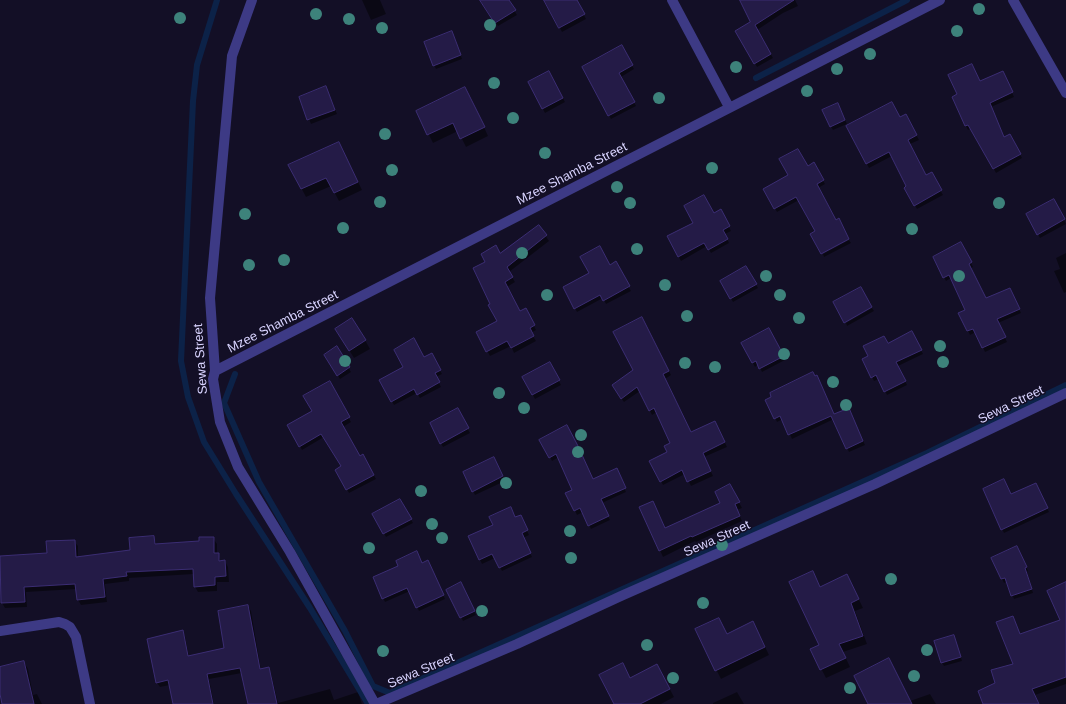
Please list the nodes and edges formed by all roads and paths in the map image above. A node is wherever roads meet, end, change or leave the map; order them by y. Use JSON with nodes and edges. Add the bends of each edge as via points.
{"nodes":[{"id":1,"x":252,"y":0,"type":"edge"},
{"id":2,"x":672,"y":0,"type":"edge"},
{"id":3,"x":940,"y":0,"type":"edge"},
{"id":4,"x":1013,"y":0,"type":"edge"},
{"id":5,"x":1066,"y":93,"type":"edge"},
{"id":6,"x":728,"y":107,"type":"junction"},
{"id":7,"x":215,"y":371,"type":"junction"},
{"id":8,"x":1066,"y":393,"type":"edge"},
{"id":9,"x":0,"y":631,"type":"edge"},
{"id":10,"x":90,"y":704,"type":"edge"},
{"id":11,"x":376,"y":704,"type":"edge"}],
"edges":[{"from":1,"to":7,"type":"street","name":"Sewa Street","via":[[232,56],[210,298]]},
{"from":2,"to":6,"type":"street"},
{"from":3,"to":6,"type":"street","name":"Mzee Shamba Street"},
{"from":4,"to":5,"type":"street"},
{"from":6,"to":7,"type":"street","name":"Mzee Shamba Street"},
{"from":7,"to":11,"type":"street","name":"Sewa Street","via":[[213,379],[220,422],[238,467],[290,552]]},
{"from":8,"to":11,"type":"street","name":"Sewa Street","via":[[875,484]]},
{"from":9,"to":10,"type":"street","via":[[59,622],[70,627],[76,637]]}]}
